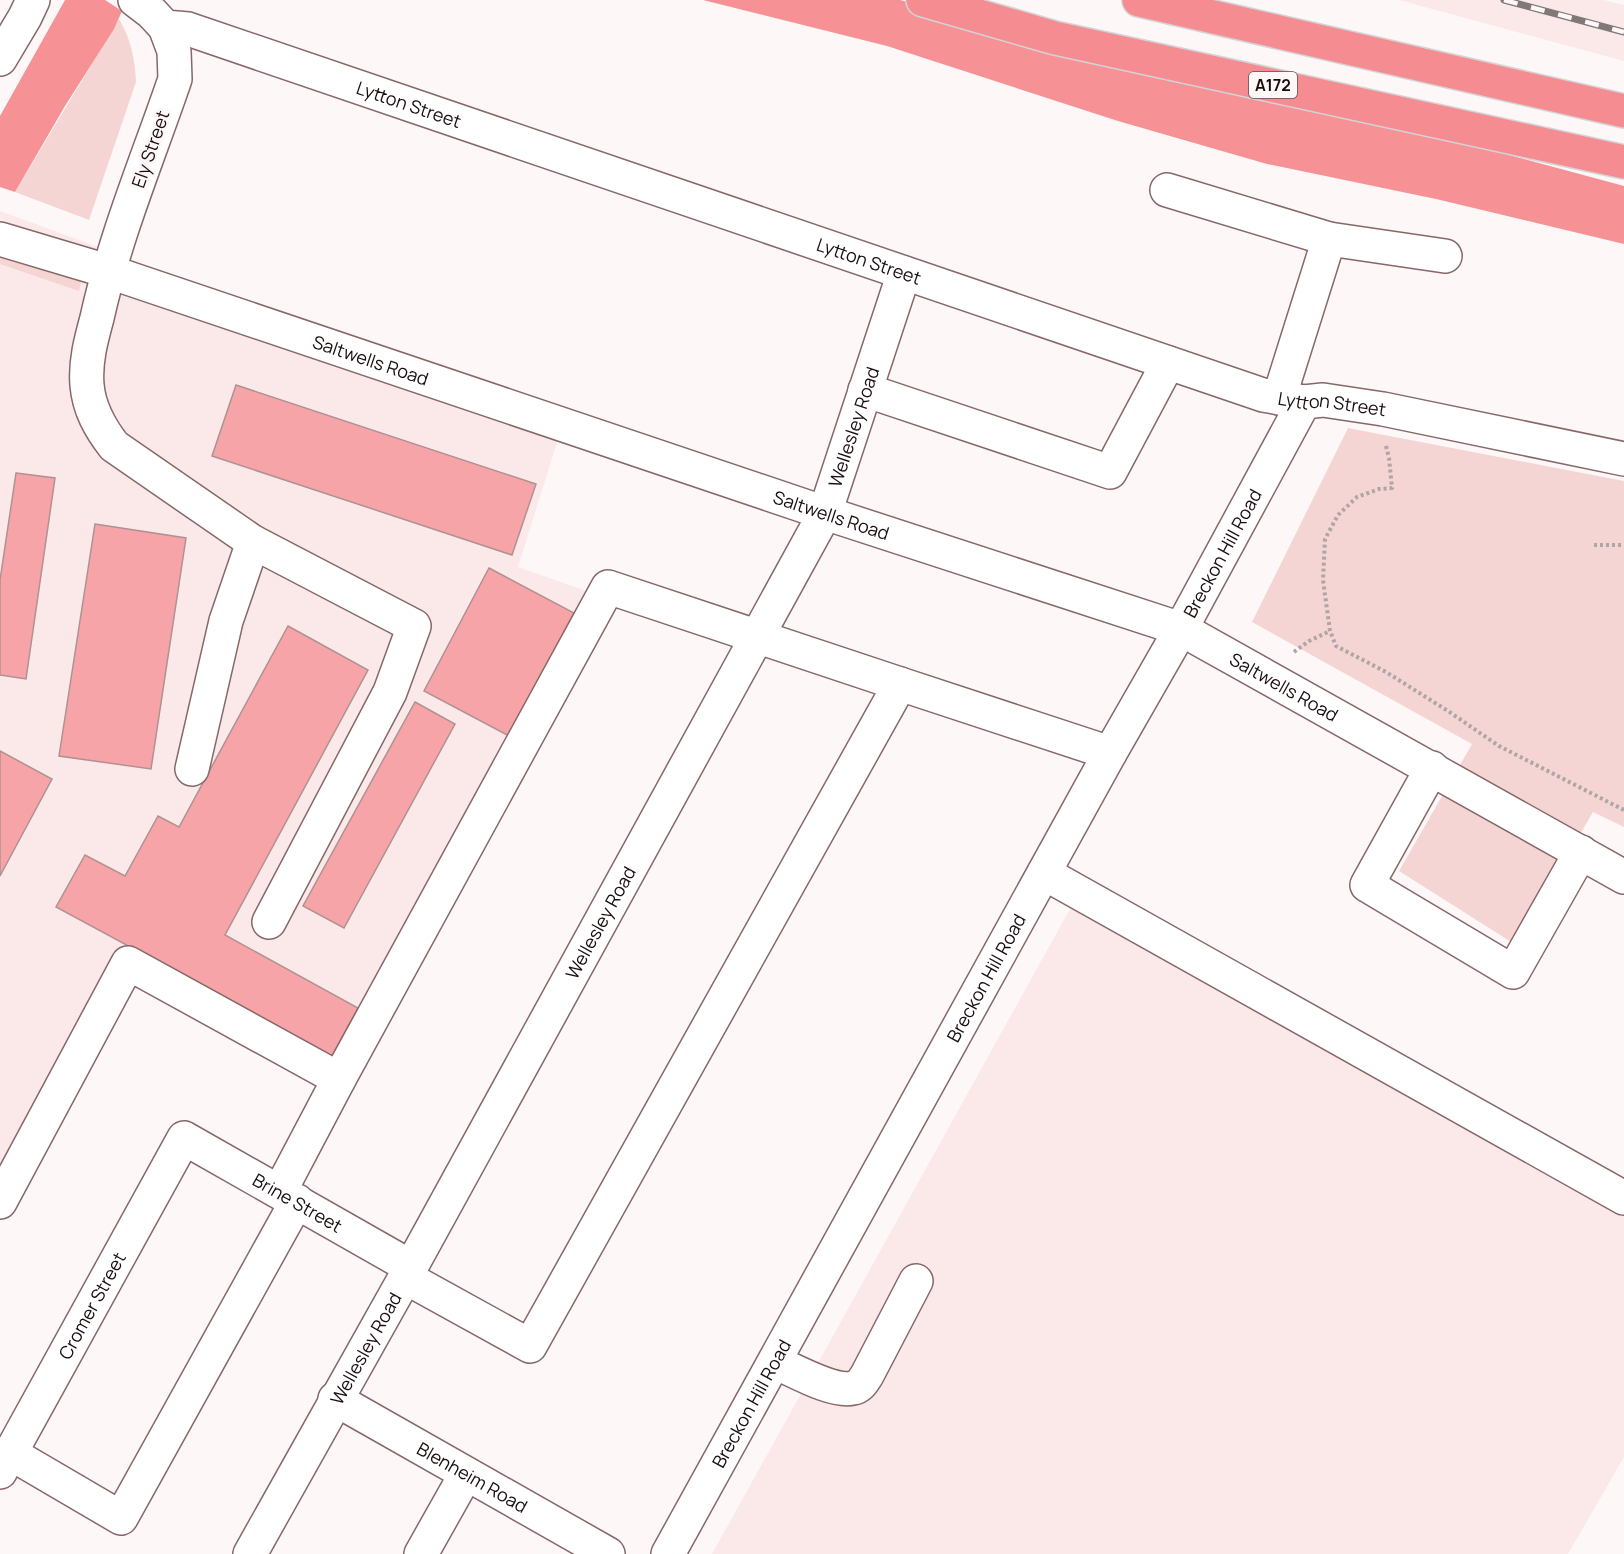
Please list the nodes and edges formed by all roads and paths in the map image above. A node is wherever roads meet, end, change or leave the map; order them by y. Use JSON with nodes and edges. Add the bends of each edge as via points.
{"nodes":[{"id":1,"x":33,"y":0,"type":"edge"},
{"id":2,"x":135,"y":0,"type":"edge"},
{"id":3,"x":923,"y":0,"type":"edge"},
{"id":4,"x":1139,"y":0,"type":"edge"},
{"id":5,"x":165,"y":27,"type":"junction"},
{"id":6,"x":0,"y":59,"type":"edge"},
{"id":7,"x":1624,"y":111,"type":"edge"},
{"id":8,"x":1624,"y":162,"type":"edge"},
{"id":9,"x":1167,"y":190,"type":"dead end"},
{"id":10,"x":0,"y":239,"type":"edge"},
{"id":11,"x":1329,"y":239,"type":"junction"},
{"id":12,"x":1445,"y":256,"type":"dead end"},
{"id":13,"x":107,"y":271,"type":"junction"},
{"id":14,"x":904,"y":273,"type":"junction"},
{"id":15,"x":1168,"y":363,"type":"junction"},
{"id":16,"x":864,"y":390,"type":"junction"},
{"id":17,"x":1292,"y":400,"type":"junction"},
{"id":18,"x":1383,"y":410,"type":"junction"},
{"id":19,"x":1624,"y":459,"type":"edge"},
{"id":20,"x":825,"y":513,"type":"junction"},
{"id":21,"x":253,"y":542,"type":"junction"},
{"id":22,"x":1594,"y":544,"type":"dead end"},
{"id":23,"x":1624,"y":545,"type":"edge"},
{"id":24,"x":1181,"y":629,"type":"junction"},
{"id":25,"x":756,"y":638,"type":"junction"},
{"id":26,"x":900,"y":684,"type":"junction"},
{"id":27,"x":1110,"y":753,"type":"junction"},
{"id":28,"x":1432,"y":768,"type":"junction"},
{"id":29,"x":192,"y":769,"type":"dead end"},
{"id":30,"x":1624,"y":809,"type":"edge"},
{"id":31,"x":1581,"y":852,"type":"junction"},
{"id":32,"x":1044,"y":873,"type":"junction"},
{"id":33,"x":1624,"y":877,"type":"edge"},
{"id":34,"x":269,"y":922,"type":"dead end"},
{"id":35,"x":339,"y":1079,"type":"junction"},
{"id":36,"x":184,"y":1138,"type":"joint"},
{"id":37,"x":288,"y":1196,"type":"junction"},
{"id":38,"x":1624,"y":1198,"type":"edge"},
{"id":39,"x":0,"y":1202,"type":"edge"},
{"id":40,"x":408,"y":1272,"type":"junction"},
{"id":41,"x":916,"y":1281,"type":"dead end"},
{"id":42,"x":775,"y":1362,"type":"junction"},
{"id":43,"x":335,"y":1399,"type":"junction"},
{"id":44,"x":5,"y":1463,"type":"edge"},
{"id":45,"x":466,"y":1474,"type":"junction"},
{"id":46,"x":250,"y":1554,"type":"edge"},
{"id":47,"x":422,"y":1554,"type":"edge"},
{"id":48,"x":608,"y":1554,"type":"edge"},
{"id":49,"x":668,"y":1554,"type":"edge"}],
"edges":[{"from":1,"to":6,"type":"street"},
{"from":2,"to":5,"type":"street"},
{"from":3,"to":8,"type":"highway","number":"A172","via":[[1055,38]]},
{"from":4,"to":7,"type":"highway"},
{"from":5,"to":13,"type":"street","name":"Ely Street","via":[[174,51],[175,79]]},
{"from":5,"to":14,"type":"street","name":"Lytton Street","via":[[188,29]]},
{"from":9,"to":11,"type":"street"},
{"from":10,"to":13,"type":"street","name":"Saltwells Road"},
{"from":11,"to":12,"type":"street"},
{"from":11,"to":17,"type":"street","name":"Breckon Hill Road"},
{"from":13,"to":20,"type":"street","name":"Saltwells Road"},
{"from":13,"to":21,"type":"street","name":"Ely Street","via":[[86,364],[90,405],[99,427],[114,447]]},
{"from":14,"to":15,"type":"street","name":"Lytton Street"},
{"from":14,"to":16,"type":"street","name":"Wellesley Road"},
{"from":15,"to":16,"type":"street","via":[[1110,472]]},
{"from":15,"to":17,"type":"street","name":"Lytton Street","via":[[1263,395]]},
{"from":16,"to":20,"type":"street","name":"Wellesley Road"},
{"from":17,"to":18,"type":"street","name":"Lytton Street","via":[[1323,400]]},
{"from":17,"to":24,"type":"street","name":"Breckon Hill Road"},
{"from":18,"to":19,"type":"street","name":"Lytton Street"},
{"from":18,"to":30,"type":"path","via":[[1392,488],[1357,497],[1338,515],[1325,539],[1323,580],[1336,646],[1386,672],[1499,746]]},
{"from":20,"to":24,"type":"street","name":"Saltwells Road"},
{"from":20,"to":25,"type":"street","name":"Wellesley Road"},
{"from":21,"to":29,"type":"street","via":[[226,621]]},
{"from":21,"to":34,"type":"street","name":"Ely Street","via":[[414,626],[390,693]]},
{"from":22,"to":23,"type":"path"},
{"from":24,"to":27,"type":"street","name":"Breckon Hill Road"},
{"from":24,"to":28,"type":"street","name":"Saltwells Road"},
{"from":25,"to":26,"type":"street"},
{"from":25,"to":35,"type":"street","via":[[608,587]]},
{"from":25,"to":40,"type":"street","name":"Wellesley Road"},
{"from":26,"to":27,"type":"street"},
{"from":26,"to":40,"type":"street","name":"Brine Street","via":[[530,1346]]},
{"from":27,"to":32,"type":"street","name":"Breckon Hill Road"},
{"from":28,"to":31,"type":"street","name":"Saltwells Road"},
{"from":28,"to":31,"type":"street","via":[[1366,885],[1513,972]]},
{"from":31,"to":33,"type":"street","name":"Saltwells Road"},
{"from":32,"to":38,"type":"street"},
{"from":32,"to":42,"type":"street","name":"Breckon Hill Road"},
{"from":35,"to":37,"type":"street"},
{"from":35,"to":39,"type":"street","via":[[128,963]]},
{"from":36,"to":37,"type":"street","name":"Brine Street"},
{"from":36,"to":44,"type":"street","name":"Cromer Street"},
{"from":37,"to":40,"type":"street","name":"Brine Street"},
{"from":37,"to":44,"type":"street","via":[[121,1518]]},
{"from":40,"to":43,"type":"street","name":"Wellesley Road"},
{"from":41,"to":42,"type":"street","via":[[867,1375],[855,1388],[833,1387]]},
{"from":42,"to":49,"type":"street","name":"Breckon Hill Road"},
{"from":43,"to":45,"type":"street","name":"Blenheim Road"},
{"from":43,"to":46,"type":"street","name":"Wellesley Road"},
{"from":45,"to":47,"type":"street"},
{"from":45,"to":48,"type":"street","name":"Blenheim Road"}]}
